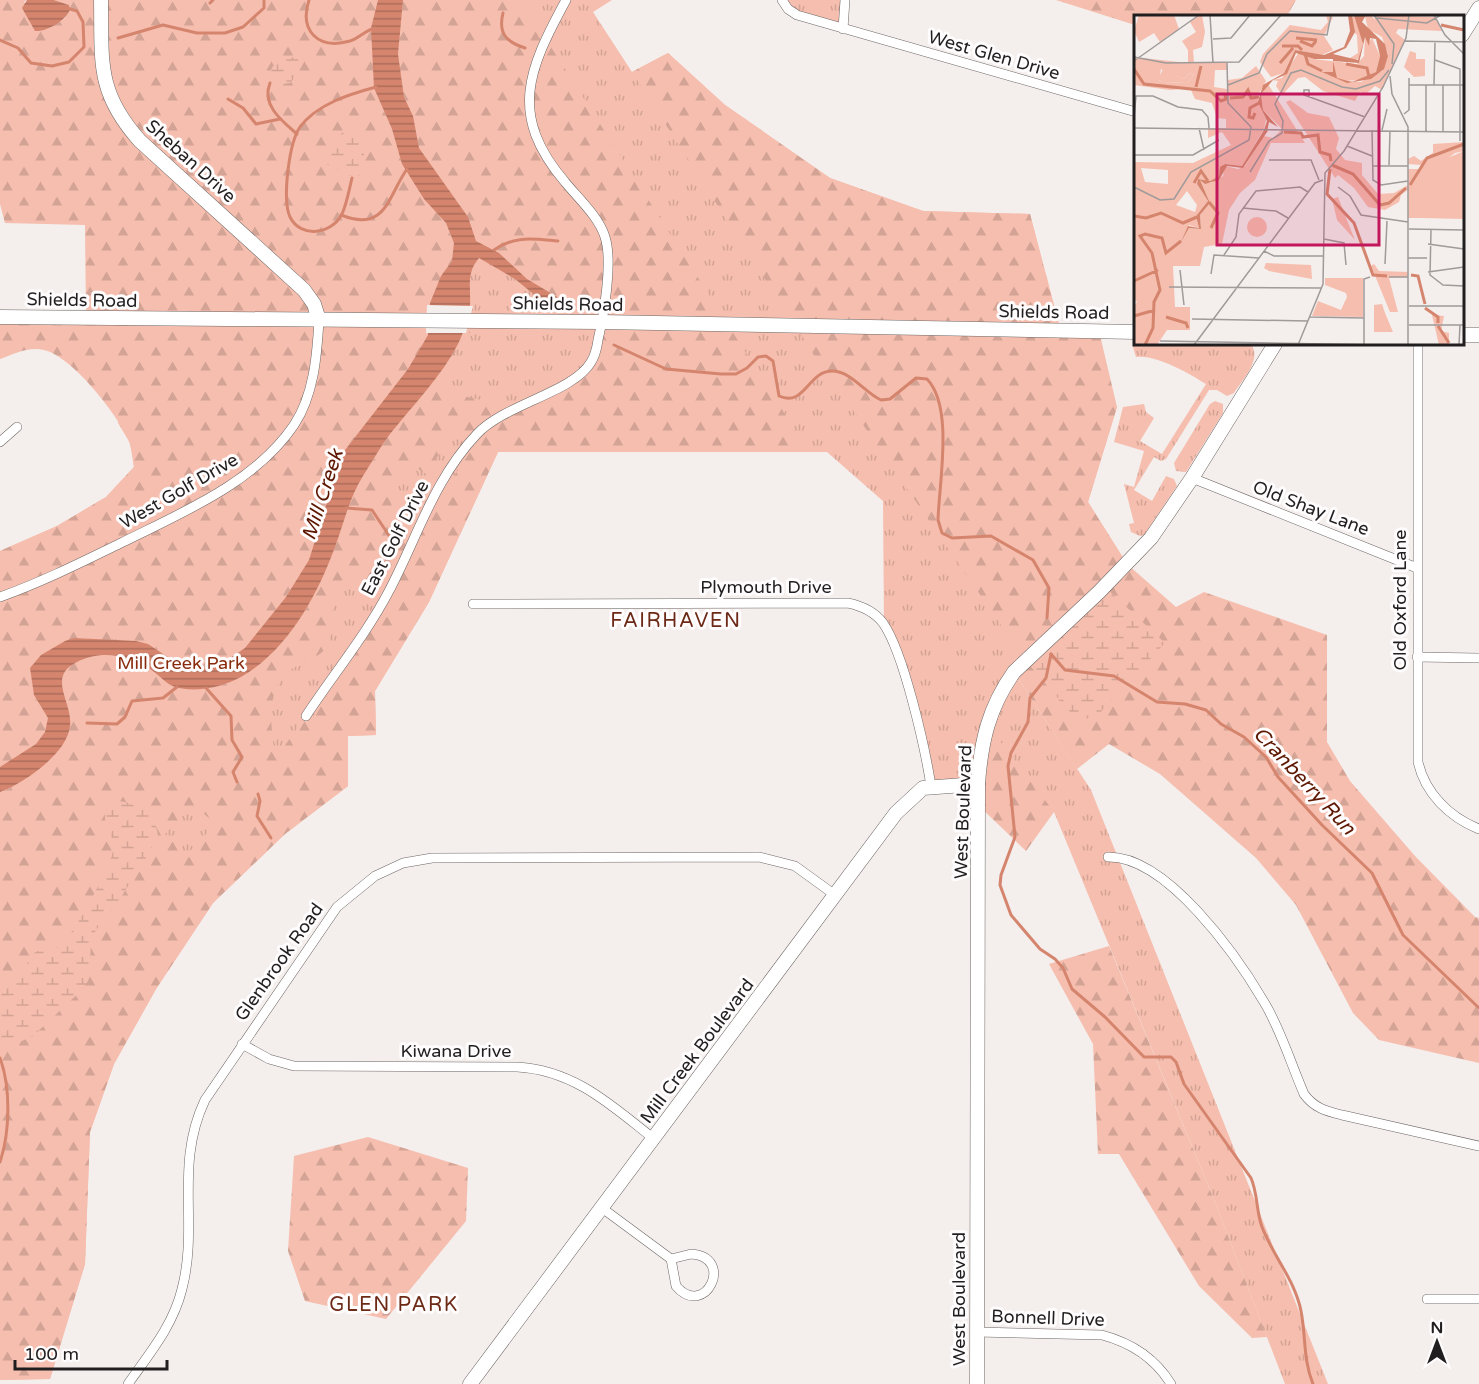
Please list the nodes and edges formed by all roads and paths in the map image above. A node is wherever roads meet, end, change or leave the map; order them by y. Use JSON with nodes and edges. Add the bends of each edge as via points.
{"nodes":[{"id":1,"x":101,"y":0,"type":"edge"},
{"id":2,"x":566,"y":0,"type":"edge"},
{"id":3,"x":782,"y":0,"type":"edge"},
{"id":4,"x":845,"y":0,"type":"edge"},
{"id":5,"x":1479,"y":8,"type":"edge"},
{"id":6,"x":843,"y":29,"type":"junction"},
{"id":7,"x":1464,"y":32,"type":"edge"},
{"id":8,"x":1134,"y":111,"type":"edge"},
{"id":9,"x":0,"y":317,"type":"edge"},
{"id":10,"x":319,"y":320,"type":"junction"},
{"id":11,"x":601,"y":322,"type":"junction"},
{"id":12,"x":1134,"y":332,"type":"edge"},
{"id":13,"x":1274,"y":345,"type":"edge"},
{"id":14,"x":1418,"y":345,"type":"edge"},
{"id":15,"x":17,"y":427,"type":"dead end"},
{"id":16,"x":0,"y":442,"type":"edge"},
{"id":17,"x":1192,"y":478,"type":"junction"},
{"id":18,"x":1417,"y":568,"type":"junction"},
{"id":19,"x":0,"y":597,"type":"edge"},
{"id":20,"x":473,"y":604,"type":"dead end"},
{"id":21,"x":1417,"y":657,"type":"junction"},
{"id":22,"x":1479,"y":657,"type":"edge"},
{"id":23,"x":306,"y":716,"type":"dead end"},
{"id":24,"x":978,"y":784,"type":"junction"},
{"id":25,"x":931,"y":786,"type":"junction"},
{"id":26,"x":1479,"y":829,"type":"edge"},
{"id":27,"x":1108,"y":857,"type":"dead end"},
{"id":28,"x":835,"y":895,"type":"junction"},
{"id":29,"x":242,"y":1044,"type":"junction"},
{"id":30,"x":654,"y":1139,"type":"junction"},
{"id":31,"x":1479,"y":1146,"type":"edge"},
{"id":32,"x":602,"y":1208,"type":"junction"},
{"id":33,"x":671,"y":1259,"type":"junction"},
{"id":34,"x":1427,"y":1299,"type":"dead end"},
{"id":35,"x":1479,"y":1299,"type":"edge"},
{"id":36,"x":977,"y":1332,"type":"junction"},
{"id":37,"x":128,"y":1384,"type":"edge"},
{"id":38,"x":470,"y":1384,"type":"edge"},
{"id":39,"x":977,"y":1384,"type":"edge"},
{"id":40,"x":1171,"y":1384,"type":"edge"}],
"edges":[{"from":1,"to":10,"type":"street","name":"Sheban Drive","via":[[105,84],[120,118],[140,141],[304,290]]},
{"from":2,"to":11,"type":"street","name":"East Golf Drive","via":[[534,69],[530,112],[532,128],[544,155],[604,234],[608,260]]},
{"from":3,"to":6,"type":"street","name":"West Glen Drive","via":[[795,14]]},
{"from":4,"to":6,"type":"street"},
{"from":5,"to":7,"type":"street"},
{"from":6,"to":8,"type":"street","name":"West Glen Drive"},
{"from":9,"to":10,"type":"street","name":"Shields Road"},
{"from":10,"to":11,"type":"street","name":"Shields Road"},
{"from":10,"to":19,"type":"street","name":"West Golf Drive","via":[[308,396],[295,424],[276,448],[211,496],[56,574]]},
{"from":11,"to":12,"type":"street","name":"Shields Road"},
{"from":11,"to":23,"type":"street","name":"East Golf Drive","via":[[591,362],[580,374],[514,407],[476,435],[430,500],[384,601]]},
{"from":13,"to":17,"type":"street","name":"West Boulevard"},
{"from":14,"to":18,"type":"street","name":"Old Oxford Lane"},
{"from":15,"to":16,"type":"street"},
{"from":17,"to":18,"type":"street","name":"Old Shay Lane"},
{"from":17,"to":24,"type":"street","name":"West Boulevard","via":[[1137,554],[1025,660],[1001,691],[984,731]]},
{"from":18,"to":21,"type":"street","name":"Old Oxford Lane"},
{"from":20,"to":25,"type":"street","name":"Plymouth Drive","via":[[859,606],[884,625],[897,654]]},
{"from":21,"to":22,"type":"street"},
{"from":21,"to":26,"type":"street","name":"Old Oxford Lane","via":[[1416,748],[1420,771],[1428,788],[1447,809]]},
{"from":24,"to":25,"type":"street"},
{"from":24,"to":36,"type":"street","name":"West Boulevard"},
{"from":25,"to":28,"type":"street","name":"Mill Creek Boulevard","via":[[923,788],[896,813]]},
{"from":27,"to":31,"type":"street","via":[[1125,859],[1154,874],[1186,899],[1216,931],[1265,1003],[1304,1094],[1315,1106]]},
{"from":28,"to":29,"type":"street","name":"Glenbrook Road","via":[[795,866],[759,857],[418,860],[375,876],[338,907]]},
{"from":28,"to":30,"type":"street","name":"Mill Creek Boulevard"},
{"from":29,"to":30,"type":"street","name":"Kiwana Drive","via":[[268,1059],[294,1066],[544,1070],[589,1089]]},
{"from":29,"to":37,"type":"street","name":"Glenbrook Road","via":[[205,1100],[192,1133],[186,1265],[175,1311]]},
{"from":30,"to":32,"type":"street","name":"Mill Creek Boulevard"},
{"from":32,"to":33,"type":"street"},
{"from":32,"to":38,"type":"street","name":"Mill Creek Boulevard"},
{"from":33,"to":33,"type":"street","via":[[691,1254],[703,1257],[712,1267],[710,1287],[694,1296],[680,1291],[674,1281]]},
{"from":34,"to":35,"type":"street"},
{"from":36,"to":39,"type":"street","name":"West Boulevard"},
{"from":36,"to":40,"type":"street","name":"Bonnell Drive","via":[[1102,1335],[1118,1339],[1141,1352]]}]}
